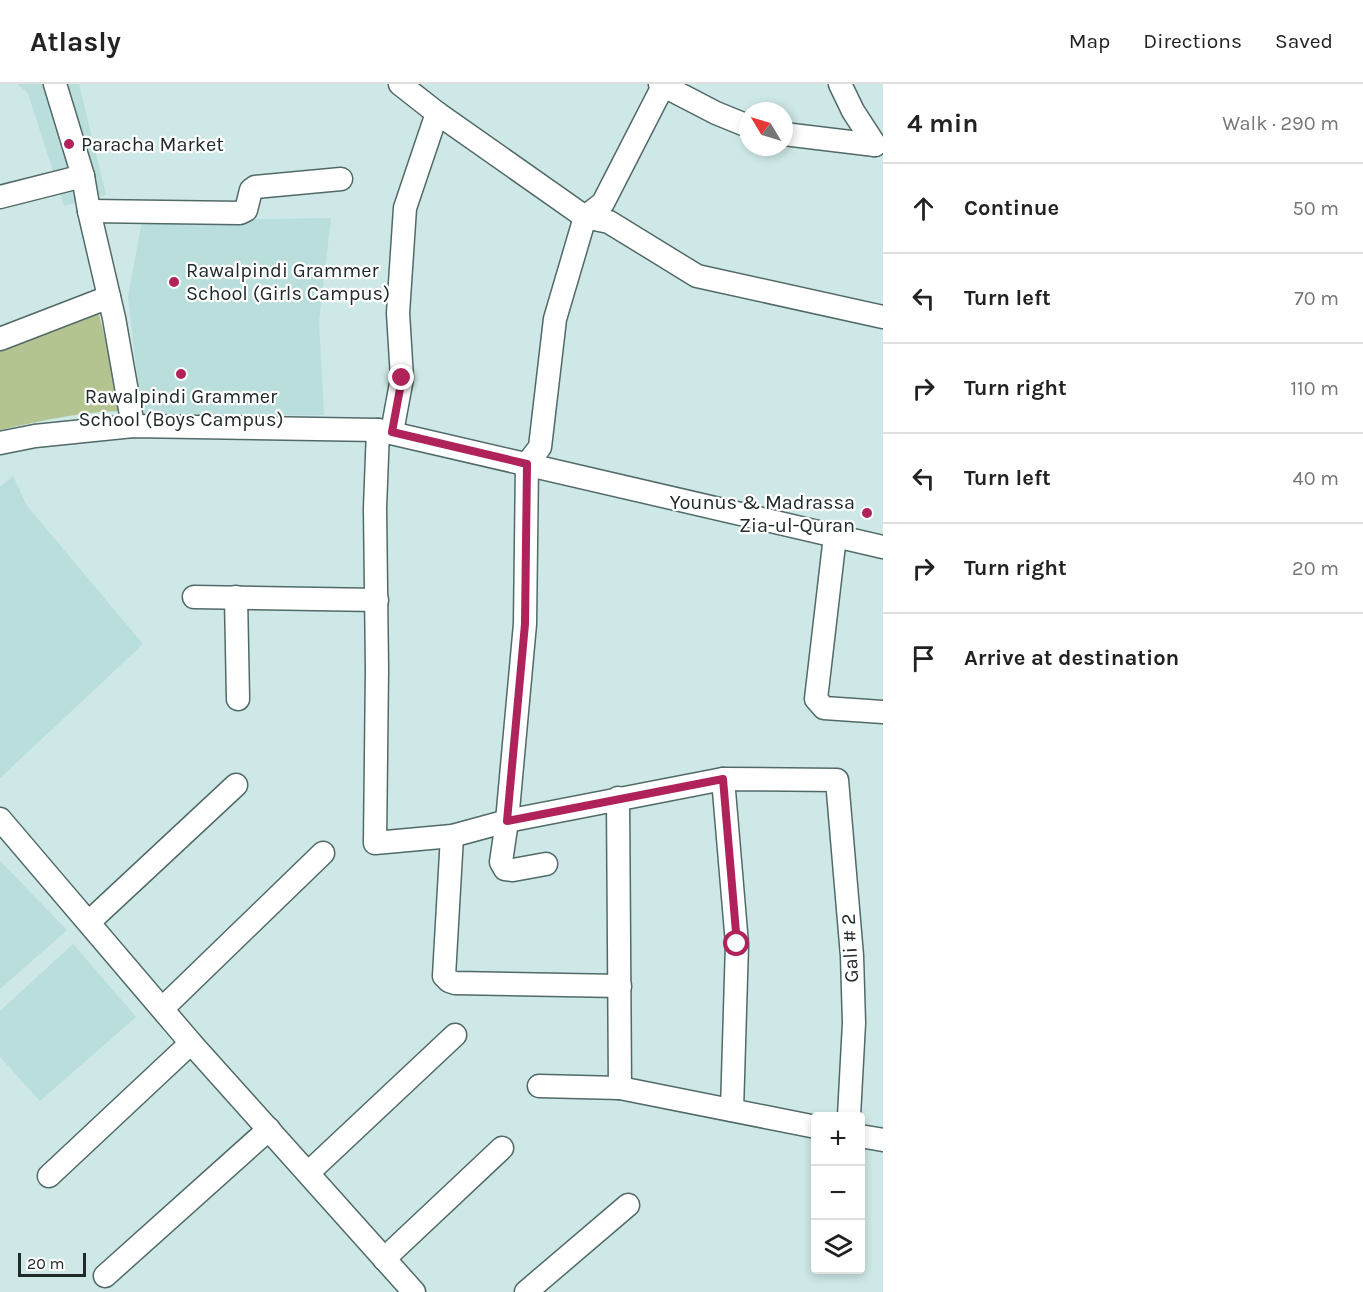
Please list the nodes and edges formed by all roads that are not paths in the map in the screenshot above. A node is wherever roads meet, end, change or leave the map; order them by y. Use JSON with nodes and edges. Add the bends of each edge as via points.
{"nodes":[{"id":1,"x":55,"y":84,"type":"edge"},
{"id":2,"x":400,"y":84,"type":"edge"},
{"id":3,"x":840,"y":84,"type":"edge"},
{"id":4,"x":662,"y":85,"type":"edge"},
{"id":5,"x":437,"y":113,"type":"junction"},
{"id":6,"x":739,"y":122,"type":"edge"},
{"id":7,"x":793,"y":135,"type":"edge"},
{"id":8,"x":83,"y":176,"type":"junction"},
{"id":9,"x":341,"y":179,"type":"dead end"},
{"id":10,"x":0,"y":196,"type":"edge"},
{"id":11,"x":89,"y":211,"type":"junction"},
{"id":12,"x":585,"y":217,"type":"junction"},
{"id":13,"x":109,"y":297,"type":"junction"},
{"id":14,"x":883,"y":317,"type":"edge"},
{"id":15,"x":0,"y":339,"type":"edge"},
{"id":16,"x":133,"y":426,"type":"junction"},
{"id":17,"x":385,"y":431,"type":"junction"},
{"id":18,"x":0,"y":443,"type":"edge"},
{"id":19,"x":527,"y":464,"type":"junction"},
{"id":20,"x":835,"y":536,"type":"junction"},
{"id":21,"x":883,"y":547,"type":"edge"},
{"id":22,"x":194,"y":597,"type":"dead end"},
{"id":23,"x":236,"y":597,"type":"junction"},
{"id":24,"x":377,"y":600,"type":"junction"},
{"id":25,"x":238,"y":699,"type":"dead end"},
{"id":26,"x":883,"y":712,"type":"edge"},
{"id":27,"x":723,"y":779,"type":"junction"},
{"id":28,"x":236,"y":785,"type":"dead end"},
{"id":29,"x":618,"y":798,"type":"junction"},
{"id":30,"x":0,"y":819,"type":"edge"},
{"id":31,"x":507,"y":821,"type":"junction"},
{"id":32,"x":452,"y":836,"type":"junction"},
{"id":33,"x":323,"y":853,"type":"dead end"},
{"id":34,"x":546,"y":864,"type":"dead end"},
{"id":35,"x":88,"y":922,"type":"junction"},
{"id":36,"x":620,"y":986,"type":"junction"},
{"id":37,"x":163,"y":1008,"type":"junction"},
{"id":38,"x":456,"y":1035,"type":"dead end"},
{"id":39,"x":192,"y":1043,"type":"junction"},
{"id":40,"x":539,"y":1086,"type":"dead end"},
{"id":41,"x":620,"y":1088,"type":"junction"},
{"id":42,"x":732,"y":1110,"type":"junction"},
{"id":43,"x":849,"y":1112,"type":"edge"},
{"id":44,"x":811,"y":1126,"type":"edge"},
{"id":45,"x":268,"y":1129,"type":"junction"},
{"id":46,"x":865,"y":1137,"type":"edge"},
{"id":47,"x":883,"y":1140,"type":"edge"},
{"id":48,"x":502,"y":1148,"type":"dead end"},
{"id":49,"x":308,"y":1173,"type":"junction"},
{"id":50,"x":49,"y":1176,"type":"dead end"},
{"id":51,"x":628,"y":1205,"type":"dead end"},
{"id":52,"x":384,"y":1259,"type":"junction"},
{"id":53,"x":105,"y":1276,"type":"dead end"},
{"id":54,"x":414,"y":1292,"type":"edge"},
{"id":55,"x":526,"y":1292,"type":"edge"}],
"edges":[{"from":1,"to":8,"type":"street"},
{"from":2,"to":5,"type":"street"},
{"from":3,"to":7,"type":"street","via":[[875,146]]},
{"from":4,"to":6,"type":"street"},
{"from":4,"to":12,"type":"street","via":[[603,203]]},
{"from":5,"to":12,"type":"street"},
{"from":5,"to":17,"type":"street","via":[[405,208],[398,313],[402,378]]},
{"from":8,"to":10,"type":"street"},
{"from":8,"to":11,"type":"street"},
{"from":9,"to":11,"type":"street","via":[[255,187],[246,210],[240,213]]},
{"from":11,"to":13,"type":"street"},
{"from":12,"to":14,"type":"street","via":[[609,222],[697,276]]},
{"from":12,"to":19,"type":"street","via":[[555,320],[540,447]]},
{"from":13,"to":15,"type":"street"},
{"from":13,"to":16,"type":"street"},
{"from":16,"to":17,"type":"street"},
{"from":16,"to":18,"type":"street"},
{"from":17,"to":19,"type":"street"},
{"from":17,"to":24,"type":"street","via":[[375,508]]},
{"from":19,"to":20,"type":"street"},
{"from":19,"to":31,"type":"street","via":[[525,624]]},
{"from":20,"to":21,"type":"street"},
{"from":20,"to":26,"type":"street","via":[[816,699],[824,708]]},
{"from":22,"to":23,"type":"street"},
{"from":23,"to":24,"type":"street"},
{"from":23,"to":25,"type":"street"},
{"from":24,"to":32,"type":"street","via":[[375,843]]},
{"from":27,"to":29,"type":"street"},
{"from":27,"to":42,"type":"street","via":[[737,944]]},
{"from":27,"to":43,"type":"street","name":"Gali # 2","via":[[837,780],[852,956],[854,1023]]},
{"from":28,"to":35,"type":"street"},
{"from":29,"to":31,"type":"street"},
{"from":29,"to":36,"type":"street"},
{"from":30,"to":35,"type":"street"},
{"from":31,"to":32,"type":"street"},
{"from":31,"to":34,"type":"street","via":[[501,862],[505,869]]},
{"from":32,"to":36,"type":"street","via":[[444,976],[449,981]]},
{"from":33,"to":37,"type":"street"},
{"from":35,"to":37,"type":"street"},
{"from":36,"to":41,"type":"street"},
{"from":37,"to":39,"type":"street"},
{"from":38,"to":49,"type":"street"},
{"from":39,"to":45,"type":"street"},
{"from":39,"to":50,"type":"street"},
{"from":40,"to":41,"type":"street"},
{"from":41,"to":42,"type":"street"},
{"from":42,"to":44,"type":"street"},
{"from":45,"to":49,"type":"street"},
{"from":45,"to":53,"type":"street"},
{"from":46,"to":47,"type":"street"},
{"from":48,"to":52,"type":"street"},
{"from":49,"to":52,"type":"street"},
{"from":51,"to":55,"type":"street"},
{"from":52,"to":54,"type":"street"}]}
